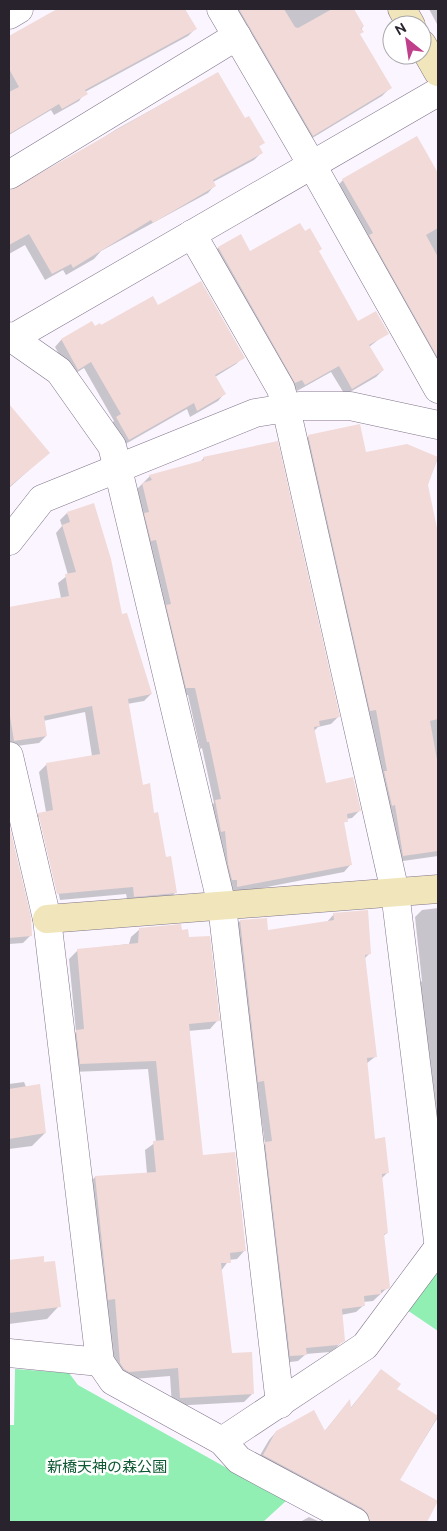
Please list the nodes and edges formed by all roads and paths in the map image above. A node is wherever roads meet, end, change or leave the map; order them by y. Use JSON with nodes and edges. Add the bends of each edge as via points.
{"nodes":[{"id":1,"x":19,"y":9,"type":"edge"},
{"id":2,"x":221,"y":9,"type":"edge"},
{"id":3,"x":9,"y":15,"type":"edge"},
{"id":4,"x":237,"y":36,"type":"junction"},
{"id":5,"x":438,"y":92,"type":"edge"},
{"id":6,"x":312,"y":165,"type":"junction"},
{"id":7,"x":9,"y":175,"type":"edge"},
{"id":8,"x":192,"y":234,"type":"junction"},
{"id":9,"x":10,"y":338,"type":"edge"},
{"id":10,"x":438,"y":389,"type":"edge"},
{"id":11,"x":286,"y":408,"type":"junction"},
{"id":12,"x":438,"y":425,"type":"edge"},
{"id":13,"x":118,"y":470,"type":"junction"},
{"id":14,"x":9,"y":541,"type":"edge"},
{"id":15,"x":9,"y":756,"type":"edge"},
{"id":16,"x":438,"y":889,"type":"edge"},
{"id":17,"x":395,"y":892,"type":"junction"},
{"id":18,"x":222,"y":906,"type":"junction"},
{"id":19,"x":47,"y":919,"type":"junction"},
{"id":20,"x":438,"y":1241,"type":"edge"},
{"id":21,"x":438,"y":1248,"type":"edge"},
{"id":22,"x":9,"y":1353,"type":"edge"},
{"id":23,"x":100,"y":1362,"type":"junction"},
{"id":24,"x":280,"y":1404,"type":"junction"},
{"id":25,"x":222,"y":1441,"type":"junction"},
{"id":26,"x":354,"y":1522,"type":"edge"}],
"edges":[{"from":1,"to":3,"type":"street"},
{"from":2,"to":4,"type":"street"},
{"from":4,"to":6,"type":"street"},
{"from":4,"to":7,"type":"street"},
{"from":5,"to":6,"type":"street"},
{"from":6,"to":8,"type":"street"},
{"from":6,"to":10,"type":"street"},
{"from":8,"to":9,"type":"street"},
{"from":8,"to":11,"type":"street","via":[[281,389]]},
{"from":9,"to":13,"type":"street","via":[[59,371],[112,446]]},
{"from":11,"to":12,"type":"street","via":[[350,406]]},
{"from":11,"to":13,"type":"street","via":[[256,413]]},
{"from":11,"to":17,"type":"street"},
{"from":13,"to":14,"type":"street","via":[[42,499]]},
{"from":13,"to":18,"type":"street"},
{"from":15,"to":19,"type":"street","via":[[17,825]]},
{"from":16,"to":17,"type":"street"},
{"from":17,"to":18,"type":"street"},
{"from":17,"to":20,"type":"street"},
{"from":18,"to":19,"type":"street"},
{"from":18,"to":24,"type":"street"},
{"from":19,"to":23,"type":"street"},
{"from":21,"to":24,"type":"street","via":[[365,1346]]},
{"from":22,"to":23,"type":"street"},
{"from":23,"to":25,"type":"street","via":[[113,1381]]},
{"from":24,"to":25,"type":"street"},
{"from":25,"to":26,"type":"street","via":[[239,1460]]}]}
